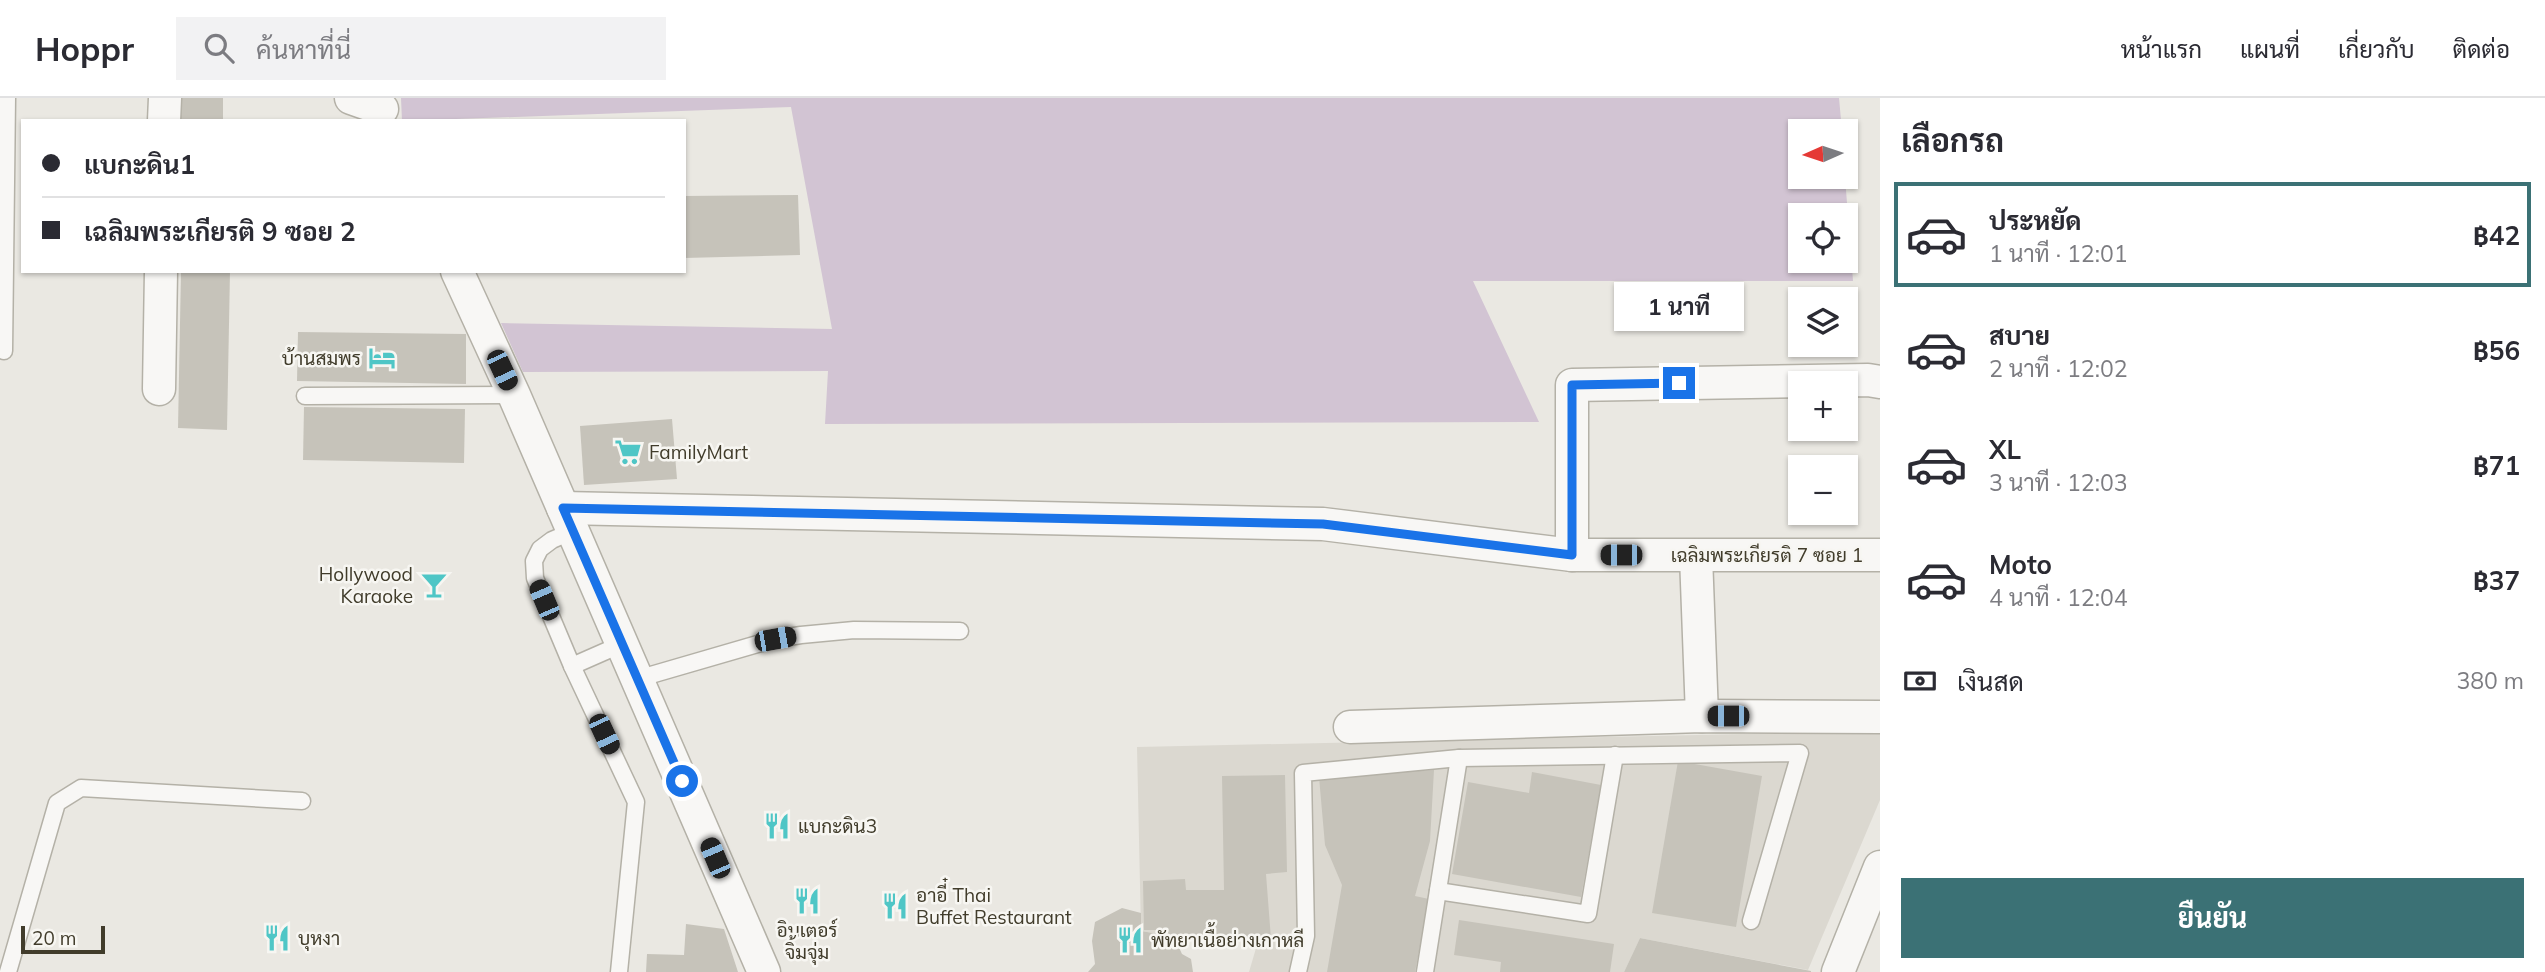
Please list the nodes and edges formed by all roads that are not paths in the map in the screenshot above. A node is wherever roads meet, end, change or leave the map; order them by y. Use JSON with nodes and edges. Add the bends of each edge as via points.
{"nodes":[{"id":1,"x":7,"y":98,"type":"edge"},
{"id":2,"x":164,"y":98,"type":"edge"},
{"id":3,"x":351,"y":98,"type":"edge"},
{"id":4,"x":384,"y":109,"type":"edge"},
{"id":5,"x":164,"y":119,"type":"edge"},
{"id":6,"x":161,"y":273,"type":"edge"},
{"id":7,"x":458,"y":273,"type":"edge"},
{"id":8,"x":4,"y":351,"type":"dead end"},
{"id":9,"x":1880,"y":382,"type":"edge"},
{"id":10,"x":159,"y":389,"type":"dead end"},
{"id":11,"x":514,"y":395,"type":"junction"},
{"id":12,"x":305,"y":396,"type":"dead end"},
{"id":13,"x":568,"y":520,"type":"junction"},
{"id":14,"x":1572,"y":555,"type":"junction"},
{"id":15,"x":1880,"y":555,"type":"edge"},
{"id":16,"x":1696,"y":556,"type":"junction"},
{"id":17,"x":960,"y":631,"type":"dead end"},
{"id":18,"x":622,"y":644,"type":"junction"},
{"id":19,"x":572,"y":666,"type":"junction"},
{"id":20,"x":637,"y":679,"type":"junction"},
{"id":21,"x":1702,"y":716,"type":"junction"},
{"id":22,"x":1880,"y":717,"type":"edge"},
{"id":23,"x":1350,"y":727,"type":"dead end"},
{"id":24,"x":1615,"y":755,"type":"junction"},
{"id":25,"x":1459,"y":758,"type":"junction"},
{"id":26,"x":302,"y":801,"type":"dead end"},
{"id":27,"x":1880,"y":867,"type":"edge"},
{"id":28,"x":1438,"y":891,"type":"junction"},
{"id":29,"x":1751,"y":921,"type":"dead end"},
{"id":30,"x":8,"y":972,"type":"edge"},
{"id":31,"x":619,"y":972,"type":"edge"},
{"id":32,"x":764,"y":972,"type":"edge"},
{"id":33,"x":1298,"y":972,"type":"edge"},
{"id":34,"x":1425,"y":972,"type":"edge"},
{"id":35,"x":1838,"y":972,"type":"edge"}],
"edges":[{"from":1,"to":8,"type":"lane"},
{"from":2,"to":5,"type":"street"},
{"from":3,"to":4,"type":"street"},
{"from":6,"to":10,"type":"street"},
{"from":7,"to":11,"type":"street"},
{"from":9,"to":14,"type":"street","via":[[1572,385]]},
{"from":11,"to":12,"type":"lane"},
{"from":11,"to":13,"type":"street"},
{"from":13,"to":14,"type":"street","name":"เฉลิมพระเกียรติ 7 ซอย 1","via":[[1323,524]]},
{"from":13,"to":18,"type":"street"},
{"from":13,"to":19,"type":"lane","via":[[534,561],[535,579]]},
{"from":14,"to":16,"type":"street","name":"เฉลิมพระเกียรติ 7 ซอย 1"},
{"from":15,"to":16,"type":"street","name":"เฉลิมพระเกียรติ 7 ซอย 1"},
{"from":16,"to":21,"type":"street"},
{"from":17,"to":20,"type":"lane","via":[[854,630],[800,635]]},
{"from":18,"to":19,"type":"lane"},
{"from":18,"to":20,"type":"street"},
{"from":19,"to":31,"type":"lane","via":[[636,802]]},
{"from":20,"to":32,"type":"street"},
{"from":21,"to":22,"type":"street"},
{"from":21,"to":23,"type":"street"},
{"from":24,"to":25,"type":"lane"},
{"from":24,"to":28,"type":"lane","via":[[1588,914]]},
{"from":24,"to":29,"type":"lane","via":[[1800,753]]},
{"from":25,"to":28,"type":"lane"},
{"from":25,"to":33,"type":"lane","via":[[1303,773],[1306,936]]},
{"from":26,"to":30,"type":"lane","via":[[81,788],[57,803]]},
{"from":27,"to":35,"type":"street"},
{"from":28,"to":34,"type":"lane"}]}
